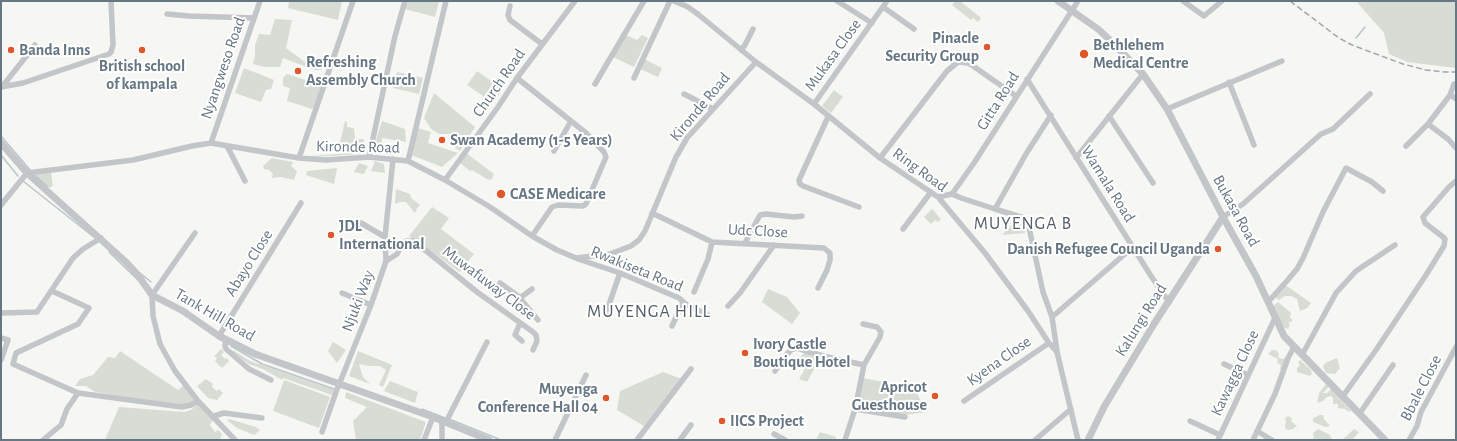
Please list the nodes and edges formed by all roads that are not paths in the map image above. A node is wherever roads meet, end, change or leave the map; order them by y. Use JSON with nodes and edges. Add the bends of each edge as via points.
{"nodes":[{"id":1,"x":111,"y":1,"type":"edge"},
{"id":2,"x":260,"y":1,"type":"edge"},
{"id":3,"x":353,"y":1,"type":"edge"},
{"id":4,"x":405,"y":1,"type":"edge"},
{"id":5,"x":446,"y":1,"type":"edge"},
{"id":6,"x":575,"y":1,"type":"edge"},
{"id":7,"x":644,"y":1,"type":"edge"},
{"id":8,"x":670,"y":1,"type":"edge"},
{"id":9,"x":674,"y":1,"type":"edge"},
{"id":10,"x":837,"y":1,"type":"edge"},
{"id":11,"x":887,"y":1,"type":"edge"},
{"id":12,"x":1058,"y":1,"type":"edge"},
{"id":13,"x":1078,"y":1,"type":"edge"},
{"id":14,"x":1183,"y":1,"type":"edge"},
{"id":15,"x":1222,"y":1,"type":"edge"},
{"id":16,"x":510,"y":6,"type":"dead end"},
{"id":17,"x":883,"y":8,"type":"junction"},
{"id":18,"x":1071,"y":10,"type":"junction"},
{"id":19,"x":167,"y":14,"type":"dead end"},
{"id":20,"x":254,"y":18,"type":"junction"},
{"id":21,"x":872,"y":23,"type":"junction"},
{"id":22,"x":914,"y":28,"type":"dead end"},
{"id":23,"x":753,"y":29,"type":"dead end"},
{"id":24,"x":542,"y":44,"type":"junction"},
{"id":25,"x":35,"y":45,"type":"dead end"},
{"id":26,"x":741,"y":50,"type":"junction"},
{"id":27,"x":1282,"y":61,"type":"dead end"},
{"id":28,"x":756,"y":62,"type":"junction"},
{"id":29,"x":1143,"y":74,"type":"junction"},
{"id":30,"x":517,"y":78,"type":"junction"},
{"id":31,"x":634,"y":78,"type":"dead end"},
{"id":32,"x":1027,"y":79,"type":"junction"},
{"id":33,"x":1230,"y":82,"type":"junction"},
{"id":34,"x":595,"y":84,"type":"dead end"},
{"id":35,"x":1454,"y":84,"type":"dead end"},
{"id":36,"x":1,"y":87,"type":"edge"},
{"id":37,"x":684,"y":94,"type":"dead end"},
{"id":38,"x":1370,"y":94,"type":"dead end"},
{"id":39,"x":1450,"y":95,"type":"junction"},
{"id":40,"x":1016,"y":96,"type":"junction"},
{"id":41,"x":1456,"y":99,"type":"edge"},
{"id":42,"x":814,"y":104,"type":"junction"},
{"id":43,"x":713,"y":109,"type":"junction"},
{"id":44,"x":1167,"y":109,"type":"junction"},
{"id":45,"x":1051,"y":115,"type":"junction"},
{"id":46,"x":1109,"y":116,"type":"junction"},
{"id":47,"x":828,"y":117,"type":"junction"},
{"id":48,"x":571,"y":122,"type":"junction"},
{"id":49,"x":1428,"y":124,"type":"junction"},
{"id":50,"x":1,"y":143,"type":"edge"},
{"id":51,"x":211,"y":143,"type":"junction"},
{"id":52,"x":1254,"y":145,"type":"dead end"},
{"id":53,"x":227,"y":146,"type":"junction"},
{"id":54,"x":1406,"y":146,"type":"dead end"},
{"id":55,"x":1456,"y":148,"type":"edge"},
{"id":56,"x":554,"y":151,"type":"dead end"},
{"id":57,"x":369,"y":157,"type":"junction"},
{"id":58,"x":299,"y":158,"type":"junction"},
{"id":59,"x":880,"y":158,"type":"junction"},
{"id":60,"x":1076,"y":158,"type":"junction"},
{"id":61,"x":393,"y":159,"type":"junction"},
{"id":62,"x":408,"y":161,"type":"junction"},
{"id":63,"x":27,"y":173,"type":"junction"},
{"id":64,"x":445,"y":180,"type":"junction"},
{"id":65,"x":245,"y":181,"type":"dead end"},
{"id":66,"x":1456,"y":181,"type":"edge"},
{"id":67,"x":1153,"y":183,"type":"dead end"},
{"id":68,"x":931,"y":192,"type":"junction"},
{"id":69,"x":1383,"y":192,"type":"dead end"},
{"id":70,"x":952,"y":194,"type":"junction"},
{"id":71,"x":938,"y":197,"type":"junction"},
{"id":72,"x":301,"y":203,"type":"dead end"},
{"id":73,"x":1,"y":205,"type":"edge"},
{"id":74,"x":859,"y":207,"type":"dead end"},
{"id":75,"x":995,"y":208,"type":"junction"},
{"id":76,"x":652,"y":213,"type":"junction"},
{"id":77,"x":802,"y":216,"type":"dead end"},
{"id":78,"x":1223,"y":217,"type":"junction"},
{"id":79,"x":361,"y":223,"type":"dead end"},
{"id":80,"x":903,"y":229,"type":"dead end"},
{"id":81,"x":195,"y":233,"type":"dead end"},
{"id":82,"x":532,"y":236,"type":"junction"},
{"id":83,"x":385,"y":237,"type":"junction"},
{"id":84,"x":101,"y":238,"type":"junction"},
{"id":85,"x":414,"y":241,"type":"joint"},
{"id":86,"x":712,"y":242,"type":"junction"},
{"id":87,"x":745,"y":243,"type":"junction"},
{"id":88,"x":774,"y":245,"type":"junction"},
{"id":89,"x":1395,"y":245,"type":"dead end"},
{"id":90,"x":1133,"y":247,"type":"junction"},
{"id":91,"x":576,"y":258,"type":"junction"},
{"id":92,"x":386,"y":261,"type":"junction"},
{"id":93,"x":620,"y":273,"type":"junction"},
{"id":94,"x":500,"y":283,"type":"dead end"},
{"id":95,"x":818,"y":288,"type":"dead end"},
{"id":96,"x":532,"y":290,"type":"dead end"},
{"id":97,"x":52,"y":291,"type":"junction"},
{"id":98,"x":694,"y":292,"type":"dead end"},
{"id":99,"x":342,"y":293,"type":"dead end"},
{"id":100,"x":152,"y":295,"type":"junction"},
{"id":101,"x":520,"y":298,"type":"junction"},
{"id":102,"x":683,"y":302,"type":"junction"},
{"id":103,"x":1169,"y":302,"type":"junction"},
{"id":104,"x":1268,"y":302,"type":"junction"},
{"id":105,"x":371,"y":305,"type":"junction"},
{"id":106,"x":728,"y":306,"type":"dead end"},
{"id":107,"x":607,"y":310,"type":"dead end"},
{"id":108,"x":1,"y":313,"type":"edge"},
{"id":109,"x":708,"y":315,"type":"dead end"},
{"id":110,"x":1052,"y":317,"type":"junction"},
{"id":111,"x":1275,"y":318,"type":"junction"},
{"id":112,"x":538,"y":320,"type":"dead end"},
{"id":113,"x":520,"y":323,"type":"junction"},
{"id":114,"x":863,"y":324,"type":"dead end"},
{"id":115,"x":672,"y":326,"type":"dead end"},
{"id":116,"x":219,"y":336,"type":"junction"},
{"id":117,"x":1,"y":338,"type":"edge"},
{"id":118,"x":226,"y":340,"type":"junction"},
{"id":119,"x":522,"y":341,"type":"dead end"},
{"id":120,"x":487,"y":342,"type":"dead end"},
{"id":121,"x":1049,"y":343,"type":"junction"},
{"id":122,"x":1456,"y":347,"type":"edge"},
{"id":123,"x":1294,"y":348,"type":"junction"},
{"id":124,"x":533,"y":350,"type":"dead end"},
{"id":125,"x":1057,"y":352,"type":"junction"},
{"id":126,"x":1302,"y":355,"type":"junction"},
{"id":127,"x":1,"y":360,"type":"edge"},
{"id":128,"x":1224,"y":364,"type":"dead end"},
{"id":129,"x":864,"y":365,"type":"junction"},
{"id":130,"x":1393,"y":365,"type":"dead end"},
{"id":131,"x":691,"y":369,"type":"dead end"},
{"id":132,"x":775,"y":371,"type":"dead end"},
{"id":133,"x":1248,"y":375,"type":"junction"},
{"id":134,"x":586,"y":376,"type":"dead end"},
{"id":135,"x":271,"y":380,"type":"dead end"},
{"id":136,"x":340,"y":384,"type":"junction"},
{"id":137,"x":78,"y":393,"type":"junction"},
{"id":138,"x":1343,"y":396,"type":"junction"},
{"id":139,"x":198,"y":401,"type":"junction"},
{"id":140,"x":964,"y":401,"type":"dead end"},
{"id":141,"x":855,"y":409,"type":"junction"},
{"id":142,"x":1071,"y":409,"type":"junction"},
{"id":143,"x":1360,"y":413,"type":"junction"},
{"id":144,"x":214,"y":416,"type":"junction"},
{"id":145,"x":433,"y":417,"type":"junction"},
{"id":146,"x":905,"y":417,"type":"dead end"},
{"id":147,"x":262,"y":418,"type":"dead end"},
{"id":148,"x":444,"y":421,"type":"junction"},
{"id":149,"x":1190,"y":421,"type":"dead end"},
{"id":150,"x":691,"y":425,"type":"dead end"},
{"id":151,"x":1258,"y":431,"type":"junction"},
{"id":152,"x":322,"y":432,"type":"dead end"},
{"id":153,"x":774,"y":434,"type":"dead end"},
{"id":154,"x":1219,"y":437,"type":"edge"},
{"id":155,"x":43,"y":440,"type":"edge"},
{"id":156,"x":235,"y":440,"type":"edge"},
{"id":157,"x":424,"y":440,"type":"edge"},
{"id":158,"x":442,"y":440,"type":"edge"},
{"id":159,"x":489,"y":440,"type":"edge"},
{"id":160,"x":555,"y":440,"type":"edge"},
{"id":161,"x":637,"y":440,"type":"edge"},
{"id":162,"x":680,"y":440,"type":"edge"},
{"id":163,"x":785,"y":440,"type":"edge"},
{"id":164,"x":846,"y":440,"type":"edge"},
{"id":165,"x":1035,"y":440,"type":"edge"},
{"id":166,"x":1078,"y":440,"type":"edge"},
{"id":167,"x":1088,"y":440,"type":"edge"},
{"id":168,"x":1253,"y":440,"type":"edge"},
{"id":169,"x":1272,"y":440,"type":"edge"},
{"id":170,"x":1385,"y":440,"type":"edge"},
{"id":171,"x":1409,"y":440,"type":"edge"}],
"edges":[{"from":1,"to":36,"type":"street","via":[[112,45],[109,54],[23,83]]},
{"from":2,"to":20,"type":"street","name":"Nyangweso Road"},
{"from":3,"to":58,"type":"street"},
{"from":4,"to":57,"type":"street"},
{"from":5,"to":62,"type":"street"},
{"from":6,"to":24,"type":"street","name":"Church Road"},
{"from":7,"to":34,"type":"street"},
{"from":8,"to":31,"type":"street"},
{"from":9,"to":26,"type":"street","name":"Ring Road","via":[[699,15]]},
{"from":10,"to":21,"type":"street"},
{"from":11,"to":17,"type":"street","name":"Mukasa Close"},
{"from":12,"to":18,"type":"street","name":"Bukasa Road"},
{"from":13,"to":18,"type":"street","name":"Gitta Road"},
{"from":14,"to":15,"type":"street","via":[[1204,16]]},
{"from":16,"to":24,"type":"street","via":[[510,20]]},
{"from":17,"to":21,"type":"street","name":"Mukasa Close"},
{"from":17,"to":22,"type":"street"},
{"from":18,"to":29,"type":"street","name":"Bukasa Road","via":[[1098,29]]},
{"from":18,"to":32,"type":"street","name":"Gitta Road"},
{"from":19,"to":20,"type":"street"},
{"from":20,"to":51,"type":"street","name":"Nyangweso Road"},
{"from":21,"to":42,"type":"street","name":"Mukasa Close"},
{"from":23,"to":26,"type":"street"},
{"from":24,"to":30,"type":"street","name":"Church Road"},
{"from":25,"to":36,"type":"street"},
{"from":26,"to":28,"type":"street","name":"Ring Road"},
{"from":27,"to":33,"type":"street"},
{"from":28,"to":42,"type":"street","name":"Ring Road"},
{"from":28,"to":43,"type":"street","name":"Kironde Road"},
{"from":29,"to":44,"type":"street","name":"Bukasa Road"},
{"from":29,"to":46,"type":"street"},
{"from":30,"to":48,"type":"street"},
{"from":30,"to":64,"type":"street","name":"Church Road"},
{"from":32,"to":40,"type":"street","name":"Gitta Road"},
{"from":32,"to":45,"type":"street","name":"Wamala Road"},
{"from":33,"to":44,"type":"street"},
{"from":33,"to":52,"type":"street"},
{"from":35,"to":39,"type":"street"},
{"from":37,"to":43,"type":"street"},
{"from":38,"to":78,"type":"street","via":[[1333,129],[1321,134],[1243,204]]},
{"from":39,"to":41,"type":"street"},
{"from":39,"to":49,"type":"street"},
{"from":40,"to":59,"type":"street","via":[[968,63],[958,62],[947,71]]},
{"from":40,"to":70,"type":"street","name":"Gitta Road"},
{"from":42,"to":47,"type":"street","name":"Ring Road"},
{"from":43,"to":76,"type":"street","name":"Kironde Road","via":[[681,147]]},
{"from":44,"to":78,"type":"street","name":"Bukasa Road"},
{"from":45,"to":60,"type":"street","name":"Wamala Road"},
{"from":45,"to":75,"type":"street"},
{"from":46,"to":60,"type":"street"},
{"from":46,"to":67,"type":"street"},
{"from":47,"to":59,"type":"street","name":"Ring Road"},
{"from":47,"to":74,"type":"street","via":[[799,180],[800,184]]},
{"from":48,"to":56,"type":"street"},
{"from":48,"to":82,"type":"street","via":[[604,152],[605,160],[586,204],[552,207]]},
{"from":49,"to":54,"type":"street"},
{"from":49,"to":55,"type":"street"},
{"from":50,"to":63,"type":"street","name":"Tank Hill Road"},
{"from":51,"to":53,"type":"street","name":"Kironde Road"},
{"from":51,"to":63,"type":"street","name":"Kironde Road","via":[[134,160]]},
{"from":53,"to":58,"type":"street","name":"Kironde Road"},
{"from":53,"to":65,"type":"street"},
{"from":57,"to":58,"type":"street","name":"Kironde Road","via":[[326,160]]},
{"from":57,"to":61,"type":"street","name":"Kironde Road"},
{"from":59,"to":68,"type":"street","name":"Ring Road"},
{"from":60,"to":90,"type":"street","name":"Wamala Road"},
{"from":61,"to":62,"type":"street","name":"Kironde Road"},
{"from":61,"to":83,"type":"street"},
{"from":62,"to":64,"type":"street","name":"Kironde Road"},
{"from":63,"to":73,"type":"street"},
{"from":63,"to":84,"type":"street","name":"Tank Hill Road"},
{"from":64,"to":82,"type":"street","name":"Kironde Road"},
{"from":66,"to":138,"type":"street","via":[[1423,217],[1425,223],[1444,237],[1444,246]]},
{"from":68,"to":71,"type":"street","name":"Ring Road"},
{"from":68,"to":80,"type":"street"},
{"from":69,"to":104,"type":"street","via":[[1372,182],[1346,168],[1300,263]]},
{"from":70,"to":71,"type":"street"},
{"from":70,"to":75,"type":"street"},
{"from":71,"to":121,"type":"street","name":"Ring Road","via":[[985,253]]},
{"from":72,"to":116,"type":"street","name":"Abayo Close"},
{"from":75,"to":110,"type":"street","via":[[1024,218],[1028,223]]},
{"from":76,"to":86,"type":"street","name":"Udc Close"},
{"from":76,"to":91,"type":"street","name":"Kironde Road","via":[[645,231],[631,246],[610,254]]},
{"from":77,"to":87,"type":"street","via":[[760,215]]},
{"from":78,"to":103,"type":"street","name":"Kalungi Road"},
{"from":78,"to":104,"type":"street","name":"Bukasa Road"},
{"from":79,"to":83,"type":"street"},
{"from":81,"to":100,"type":"street"},
{"from":82,"to":91,"type":"street","name":"Kironde Road"},
{"from":83,"to":92,"type":"street"},
{"from":84,"to":97,"type":"street","via":[[73,258]]},
{"from":84,"to":100,"type":"street","name":"Tank Hill Road","via":[[137,274]]},
{"from":85,"to":92,"type":"street","name":"Njuki Way","via":[[406,241],[397,254]]},
{"from":85,"to":113,"type":"street","name":"Muwafuway Close"},
{"from":86,"to":87,"type":"street","name":"Udc Close"},
{"from":86,"to":98,"type":"street"},
{"from":87,"to":88,"type":"street","name":"Udc Close"},
{"from":88,"to":95,"type":"street","name":"Udc Close","via":[[818,247],[828,250],[830,260]]},
{"from":88,"to":106,"type":"street"},
{"from":89,"to":126,"type":"street","via":[[1356,272],[1336,293]]},
{"from":90,"to":103,"type":"street","name":"Wamala Road"},
{"from":90,"to":110,"type":"street"},
{"from":91,"to":93,"type":"street","name":"Rwakiseta Road"},
{"from":92,"to":105,"type":"street","name":"Njuki Way"},
{"from":93,"to":102,"type":"street","name":"Rwakiseta Road"},
{"from":93,"to":107,"type":"street"},
{"from":94,"to":101,"type":"street"},
{"from":96,"to":101,"type":"street"},
{"from":97,"to":108,"type":"street","via":[[37,312]]},
{"from":97,"to":137,"type":"street","via":[[89,308],[78,324],[16,353],[13,364]]},
{"from":99,"to":105,"type":"street"},
{"from":100,"to":116,"type":"street","name":"Tank Hill Road","via":[[183,311]]},
{"from":100,"to":139,"type":"street","via":[[153,316],[162,348],[179,377]]},
{"from":101,"to":112,"type":"street"},
{"from":102,"to":109,"type":"street","name":"Rwakiseta Road"},
{"from":102,"to":115,"type":"street"},
{"from":103,"to":167,"type":"street","name":"Kalungi Road","via":[[1104,407]]},
{"from":104,"to":111,"type":"street","name":"Bukasa Road"},
{"from":105,"to":136,"type":"street","name":"Njuki Way"},
{"from":110,"to":125,"type":"street"},
{"from":111,"to":123,"type":"street","name":"Bukasa Road","via":[[1284,336]]},
{"from":111,"to":133,"type":"street","name":"Kawagga Close"},
{"from":113,"to":119,"type":"street","via":[[515,334]]},
{"from":113,"to":124,"type":"street","name":"Muwafuway Close","via":[[536,335]]},
{"from":114,"to":129,"type":"street","via":[[879,328],[882,332]]},
{"from":116,"to":118,"type":"street","name":"Tank Hill Road"},
{"from":117,"to":127,"type":"street","via":[[8,340]]},
{"from":118,"to":135,"type":"street","via":[[226,349],[249,369]]},
{"from":118,"to":136,"type":"street","name":"Tank Hill Road","via":[[255,354]]},
{"from":120,"to":148,"type":"street"},
{"from":121,"to":125,"type":"street","name":"Ring Road"},
{"from":121,"to":140,"type":"street","name":"Kyena Close"},
{"from":122,"to":171,"type":"street","name":"Bbale Close"},
{"from":123,"to":126,"type":"street","name":"Bukasa Road"},
{"from":123,"to":151,"type":"street"},
{"from":125,"to":142,"type":"street","name":"Ring Road"},
{"from":126,"to":138,"type":"street","name":"Bukasa Road"},
{"from":128,"to":133,"type":"street"},
{"from":129,"to":132,"type":"street","via":[[797,348],[787,354]]},
{"from":129,"to":141,"type":"street"},
{"from":130,"to":143,"type":"street"},
{"from":131,"to":161,"type":"street"},
{"from":133,"to":154,"type":"street","name":"Kawagga Close"},
{"from":134,"to":160,"type":"street"},
{"from":136,"to":145,"type":"street","name":"Tank Hill Road"},
{"from":136,"to":152,"type":"street","name":"Njuki Way"},
{"from":137,"to":139,"type":"street","via":[[182,407]]},
{"from":137,"to":155,"type":"street","via":[[61,424]]},
{"from":138,"to":143,"type":"street","name":"Bukasa Road"},
{"from":139,"to":144,"type":"street"},
{"from":141,"to":146,"type":"street"},
{"from":141,"to":164,"type":"street"},
{"from":142,"to":165,"type":"street"},
{"from":142,"to":166,"type":"street","name":"Ring Road"},
{"from":143,"to":170,"type":"street","name":"Bukasa Road"},
{"from":144,"to":147,"type":"street","via":[[224,413]]},
{"from":144,"to":156,"type":"street"},
{"from":145,"to":148,"type":"street","name":"Tank Hill Road"},
{"from":145,"to":157,"type":"street"},
{"from":148,"to":158,"type":"street"},
{"from":148,"to":159,"type":"street","name":"Tank Hill Road"},
{"from":149,"to":154,"type":"street"},
{"from":150,"to":162,"type":"street"},
{"from":151,"to":168,"type":"street"},
{"from":151,"to":169,"type":"street"},
{"from":153,"to":163,"type":"street"}]}
